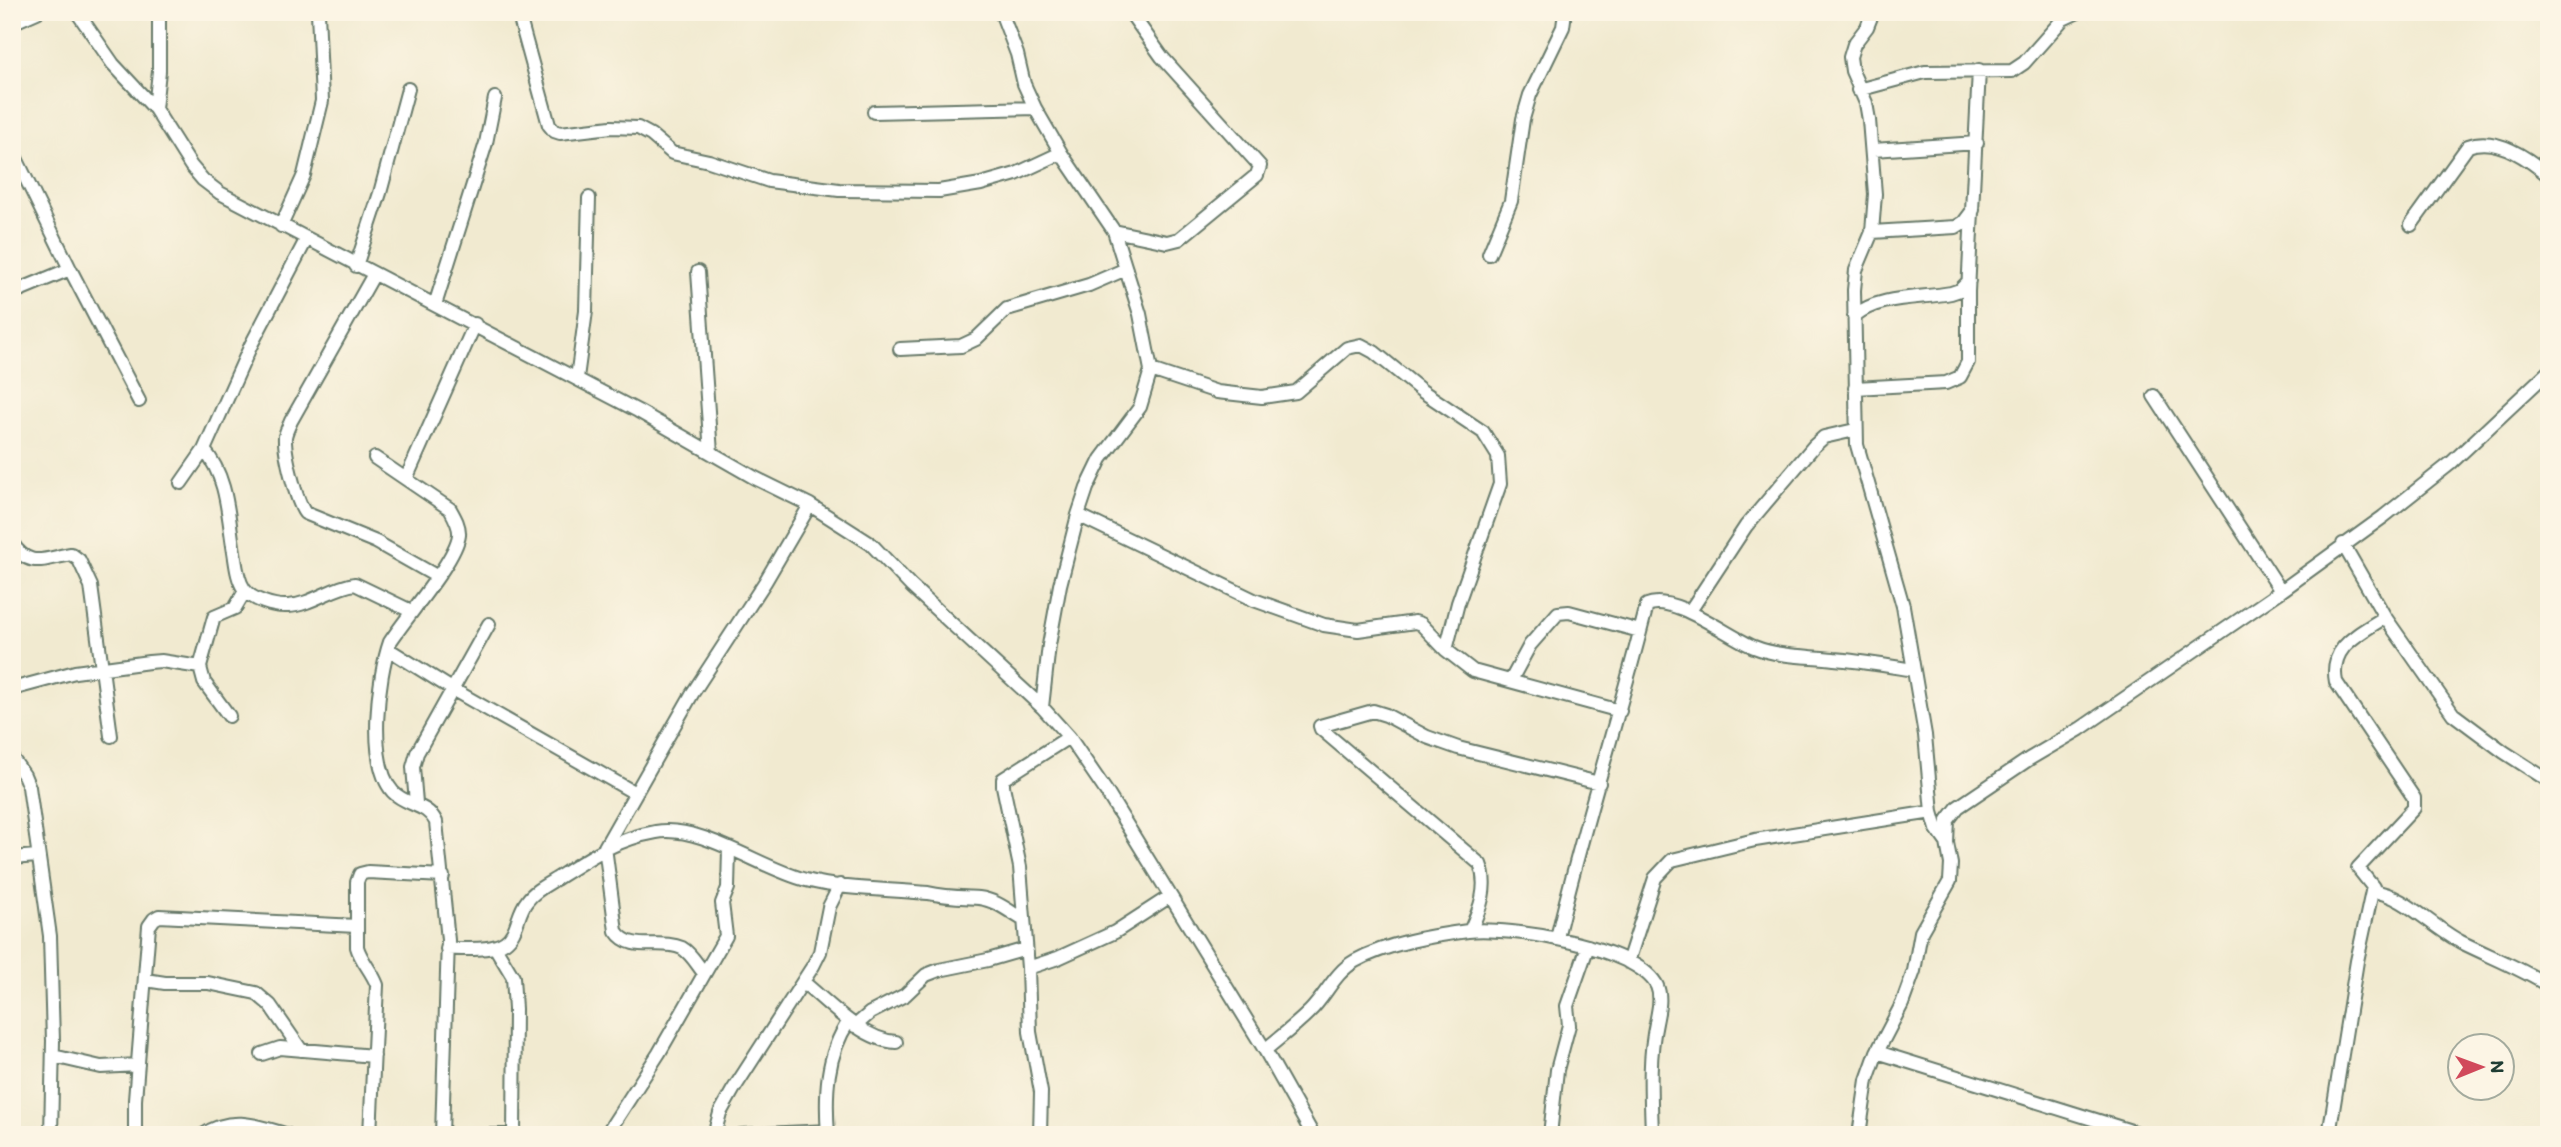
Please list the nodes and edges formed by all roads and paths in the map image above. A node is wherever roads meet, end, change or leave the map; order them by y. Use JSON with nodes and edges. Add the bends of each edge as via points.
{"nodes":[{"id":1,"x":37,"y":12,"type":"edge"},
{"id":2,"x":77,"y":12,"type":"edge"},
{"id":3,"x":159,"y":12,"type":"edge"},
{"id":4,"x":317,"y":12,"type":"edge"},
{"id":5,"x":518,"y":12,"type":"edge"},
{"id":6,"x":1001,"y":12,"type":"edge"},
{"id":7,"x":1130,"y":12,"type":"edge"},
{"id":8,"x":1565,"y":12,"type":"edge"},
{"id":9,"x":1873,"y":12,"type":"edge"},
{"id":10,"x":2078,"y":12,"type":"edge"},
{"id":11,"x":12,"y":23,"type":"edge"},
{"id":12,"x":1979,"y":70,"type":"junction"},
{"id":13,"x":408,"y":89,"type":"dead end"},
{"id":14,"x":1858,"y":90,"type":"junction"},
{"id":15,"x":495,"y":98,"type":"dead end"},
{"id":16,"x":1035,"y":108,"type":"junction"},
{"id":17,"x":155,"y":109,"type":"junction"},
{"id":18,"x":874,"y":113,"type":"dead end"},
{"id":19,"x":1977,"y":143,"type":"junction"},
{"id":20,"x":12,"y":150,"type":"edge"},
{"id":21,"x":1873,"y":150,"type":"junction"},
{"id":22,"x":1061,"y":153,"type":"junction"},
{"id":23,"x":2549,"y":176,"type":"edge"},
{"id":24,"x":589,"y":198,"type":"dead end"},
{"id":25,"x":1974,"y":208,"type":"junction"},
{"id":26,"x":2411,"y":225,"type":"dead end"},
{"id":27,"x":281,"y":226,"type":"junction"},
{"id":28,"x":1114,"y":231,"type":"junction"},
{"id":29,"x":1872,"y":232,"type":"junction"},
{"id":30,"x":306,"y":240,"type":"junction"},
{"id":31,"x":1489,"y":254,"type":"dead end"},
{"id":32,"x":356,"y":266,"type":"junction"},
{"id":33,"x":70,"y":269,"type":"junction"},
{"id":34,"x":1126,"y":269,"type":"junction"},
{"id":35,"x":698,"y":272,"type":"dead end"},
{"id":36,"x":374,"y":274,"type":"junction"},
{"id":37,"x":1969,"y":281,"type":"junction"},
{"id":38,"x":12,"y":293,"type":"edge"},
{"id":39,"x":435,"y":304,"type":"junction"},
{"id":40,"x":1854,"y":316,"type":"junction"},
{"id":41,"x":475,"y":324,"type":"junction"},
{"id":42,"x":900,"y":349,"type":"dead end"},
{"id":43,"x":1151,"y":370,"type":"junction"},
{"id":44,"x":2549,"y":371,"type":"edge"},
{"id":45,"x":577,"y":378,"type":"junction"},
{"id":46,"x":1855,"y":388,"type":"junction"},
{"id":47,"x":2154,"y":396,"type":"dead end"},
{"id":48,"x":139,"y":401,"type":"dead end"},
{"id":49,"x":1855,"y":430,"type":"junction"},
{"id":50,"x":204,"y":450,"type":"junction"},
{"id":51,"x":711,"y":453,"type":"junction"},
{"id":52,"x":375,"y":458,"type":"dead end"},
{"id":53,"x":406,"y":479,"type":"junction"},
{"id":54,"x":181,"y":482,"type":"dead end"},
{"id":55,"x":810,"y":505,"type":"junction"},
{"id":56,"x":1078,"y":515,"type":"junction"},
{"id":57,"x":12,"y":543,"type":"edge"},
{"id":58,"x":2343,"y":544,"type":"junction"},
{"id":59,"x":436,"y":576,"type":"junction"},
{"id":60,"x":245,"y":591,"type":"junction"},
{"id":61,"x":2281,"y":592,"type":"junction"},
{"id":62,"x":411,"y":611,"type":"junction"},
{"id":63,"x":1690,"y":611,"type":"junction"},
{"id":64,"x":2385,"y":617,"type":"junction"},
{"id":65,"x":489,"y":624,"type":"dead end"},
{"id":66,"x":1640,"y":631,"type":"junction"},
{"id":67,"x":388,"y":649,"type":"junction"},
{"id":68,"x":1446,"y":650,"type":"junction"},
{"id":69,"x":200,"y":667,"type":"junction"},
{"id":70,"x":102,"y":669,"type":"junction"},
{"id":71,"x":1914,"y":670,"type":"junction"},
{"id":72,"x":1511,"y":680,"type":"junction"},
{"id":73,"x":12,"y":689,"type":"edge"},
{"id":74,"x":452,"y":689,"type":"junction"},
{"id":75,"x":1042,"y":707,"type":"junction"},
{"id":76,"x":1620,"y":711,"type":"junction"},
{"id":77,"x":229,"y":716,"type":"dead end"},
{"id":78,"x":111,"y":736,"type":"dead end"},
{"id":79,"x":1069,"y":737,"type":"junction"},
{"id":80,"x":12,"y":758,"type":"edge"},
{"id":81,"x":2549,"y":781,"type":"edge"},
{"id":82,"x":1599,"y":783,"type":"junction"},
{"id":83,"x":635,"y":793,"type":"junction"},
{"id":84,"x":416,"y":803,"type":"junction"},
{"id":85,"x":1932,"y":812,"type":"junction"},
{"id":86,"x":1947,"y":843,"type":"junction"},
{"id":87,"x":605,"y":847,"type":"junction"},
{"id":88,"x":730,"y":849,"type":"junction"},
{"id":89,"x":37,"y":856,"type":"junction"},
{"id":90,"x":12,"y":858,"type":"edge"},
{"id":91,"x":443,"y":876,"type":"junction"},
{"id":92,"x":840,"y":885,"type":"junction"},
{"id":93,"x":2372,"y":891,"type":"junction"},
{"id":94,"x":1169,"y":897,"type":"junction"},
{"id":95,"x":1024,"y":920,"type":"junction"},
{"id":96,"x":357,"y":926,"type":"junction"},
{"id":97,"x":1470,"y":931,"type":"junction"},
{"id":98,"x":1557,"y":938,"type":"junction"},
{"id":99,"x":1588,"y":946,"type":"junction"},
{"id":100,"x":495,"y":947,"type":"junction"},
{"id":101,"x":447,"y":949,"type":"junction"},
{"id":102,"x":1026,"y":949,"type":"junction"},
{"id":103,"x":1628,"y":962,"type":"junction"},
{"id":104,"x":1028,"y":968,"type":"junction"},
{"id":105,"x":704,"y":973,"type":"junction"},
{"id":106,"x":146,"y":980,"type":"junction"},
{"id":107,"x":803,"y":982,"type":"junction"},
{"id":108,"x":2549,"y":986,"type":"edge"},
{"id":109,"x":852,"y":1023,"type":"junction"},
{"id":110,"x":896,"y":1042,"type":"dead end"},
{"id":111,"x":301,"y":1049,"type":"junction"},
{"id":112,"x":1265,"y":1051,"type":"junction"},
{"id":113,"x":1877,"y":1052,"type":"junction"},
{"id":114,"x":262,"y":1054,"type":"dead end"},
{"id":115,"x":52,"y":1056,"type":"junction"},
{"id":116,"x":373,"y":1056,"type":"junction"},
{"id":117,"x":138,"y":1065,"type":"junction"},
{"id":118,"x":828,"y":1133,"type":"edge"},
{"id":119,"x":51,"y":1135,"type":"edge"},
{"id":120,"x":135,"y":1135,"type":"edge"},
{"id":121,"x":203,"y":1135,"type":"edge"},
{"id":122,"x":288,"y":1135,"type":"edge"},
{"id":123,"x":370,"y":1135,"type":"edge"},
{"id":124,"x":442,"y":1135,"type":"edge"},
{"id":125,"x":464,"y":1135,"type":"edge"},
{"id":126,"x":513,"y":1135,"type":"edge"},
{"id":127,"x":606,"y":1135,"type":"edge"},
{"id":128,"x":714,"y":1135,"type":"edge"},
{"id":129,"x":741,"y":1135,"type":"edge"},
{"id":130,"x":1040,"y":1135,"type":"edge"},
{"id":131,"x":1313,"y":1135,"type":"edge"},
{"id":132,"x":1550,"y":1135,"type":"edge"},
{"id":133,"x":1652,"y":1135,"type":"edge"},
{"id":134,"x":1859,"y":1135,"type":"edge"},
{"id":135,"x":2144,"y":1135,"type":"edge"},
{"id":136,"x":2329,"y":1135,"type":"edge"}],
"edges":[{"from":1,"to":11,"type":"street"},
{"from":2,"to":17,"type":"street","via":[[113,64]]},
{"from":3,"to":17,"type":"street"},
{"from":4,"to":27,"type":"street","via":[[322,101],[304,175]]},
{"from":5,"to":22,"type":"street","via":[[549,125],[559,133],[638,128],[672,153],[769,181],[850,191],[939,191],[981,184]]},
{"from":6,"to":16,"type":"street"},
{"from":7,"to":28,"type":"street","via":[[1162,57],[1260,166],[1257,175],[1179,239],[1167,242]]},
{"from":8,"to":31,"type":"street","via":[[1563,27],[1530,94],[1511,201]]},
{"from":9,"to":14,"type":"street","via":[[1850,57]]},
{"from":10,"to":12,"type":"street","via":[[2063,19],[2024,64],[2011,71]]},
{"from":12,"to":14,"type":"street","via":[[1925,72]]},
{"from":12,"to":19,"type":"street"},
{"from":13,"to":32,"type":"street"},
{"from":14,"to":21,"type":"street","via":[[1866,103]]},
{"from":15,"to":39,"type":"street","via":[[486,143]]},
{"from":16,"to":18,"type":"street"},
{"from":16,"to":22,"type":"street"},
{"from":17,"to":27,"type":"street","via":[[203,180]]},
{"from":19,"to":21,"type":"street"},
{"from":19,"to":25,"type":"street"},
{"from":20,"to":33,"type":"street"},
{"from":21,"to":29,"type":"street"},
{"from":22,"to":28,"type":"street"},
{"from":23,"to":26,"type":"street","via":[[2509,149],[2479,142],[2468,146]]},
{"from":24,"to":45,"type":"street","via":[[586,312]]},
{"from":25,"to":29,"type":"street","via":[[1956,227]]},
{"from":25,"to":37,"type":"street"},
{"from":27,"to":30,"type":"street"},
{"from":28,"to":34,"type":"street"},
{"from":29,"to":40,"type":"street","via":[[1856,270]]},
{"from":30,"to":32,"type":"street"},
{"from":30,"to":50,"type":"street","via":[[251,345]]},
{"from":32,"to":36,"type":"street"},
{"from":33,"to":38,"type":"street"},
{"from":33,"to":48,"type":"street"},
{"from":34,"to":42,"type":"street","via":[[1007,309],[976,339],[961,346]]},
{"from":34,"to":43,"type":"street"},
{"from":35,"to":51,"type":"street"},
{"from":36,"to":39,"type":"street"},
{"from":36,"to":59,"type":"street","via":[[291,421],[286,450],[305,513],[376,542]]},
{"from":37,"to":40,"type":"street","via":[[1951,293],[1878,302]]},
{"from":37,"to":46,"type":"street","via":[[1968,362],[1960,377],[1946,383]]},
{"from":39,"to":41,"type":"street"},
{"from":40,"to":46,"type":"street"},
{"from":41,"to":45,"type":"street"},
{"from":41,"to":53,"type":"street"},
{"from":43,"to":56,"type":"street","via":[[1140,407],[1101,459]]},
{"from":43,"to":68,"type":"street","via":[[1217,392],[1262,397],[1296,392],[1347,348],[1361,345],[1483,432],[1498,456],[1500,484]]},
{"from":44,"to":58,"type":"street","via":[[2451,463]]},
{"from":45,"to":51,"type":"street"},
{"from":46,"to":49,"type":"street"},
{"from":47,"to":61,"type":"street"},
{"from":49,"to":63,"type":"street","via":[[1824,437],[1807,454],[1746,526]]},
{"from":49,"to":71,"type":"street","via":[[1903,606]]},
{"from":50,"to":54,"type":"street"},
{"from":50,"to":60,"type":"street","via":[[221,479],[237,574]]},
{"from":51,"to":55,"type":"street"},
{"from":52,"to":53,"type":"street"},
{"from":53,"to":59,"type":"street","via":[[450,509],[456,520],[459,534],[451,556]]},
{"from":55,"to":75,"type":"street","via":[[871,544]]},
{"from":55,"to":83,"type":"street"},
{"from":56,"to":68,"type":"street","via":[[1254,600],[1337,628],[1415,622]]},
{"from":56,"to":75,"type":"street","via":[[1060,585]]},
{"from":57,"to":70,"type":"street","via":[[25,559],[71,554],[79,560],[91,586]]},
{"from":58,"to":61,"type":"street"},
{"from":58,"to":64,"type":"street"},
{"from":59,"to":62,"type":"street"},
{"from":60,"to":62,"type":"street","via":[[285,606],[355,584]]},
{"from":60,"to":69,"type":"street","via":[[235,608],[214,617]]},
{"from":61,"to":86,"type":"street","via":[[1958,807],[1948,820]]},
{"from":62,"to":67,"type":"street"},
{"from":63,"to":66,"type":"street","via":[[1654,602],[1647,605]]},
{"from":63,"to":71,"type":"street","via":[[1757,648]]},
{"from":64,"to":81,"type":"street","via":[[2453,714]]},
{"from":64,"to":93,"type":"street","via":[[2350,641],[2336,656],[2333,668],[2336,682],[2414,798],[2414,807],[2359,866]]},
{"from":65,"to":74,"type":"street"},
{"from":66,"to":72,"type":"street","via":[[1569,612],[1558,614],[1530,646]]},
{"from":66,"to":76,"type":"street"},
{"from":67,"to":74,"type":"street"},
{"from":67,"to":84,"type":"street","via":[[377,699],[379,752],[387,785],[396,795]]},
{"from":68,"to":72,"type":"street","via":[[1473,671]]},
{"from":69,"to":70,"type":"street","via":[[161,660]]},
{"from":69,"to":77,"type":"street","via":[[204,682]]},
{"from":70,"to":73,"type":"street"},
{"from":70,"to":78,"type":"street"},
{"from":71,"to":85,"type":"street"},
{"from":72,"to":76,"type":"street"},
{"from":74,"to":83,"type":"street"},
{"from":74,"to":84,"type":"street","via":[[417,754],[413,767]]},
{"from":75,"to":79,"type":"street"},
{"from":76,"to":82,"type":"street"},
{"from":79,"to":94,"type":"street"},
{"from":79,"to":95,"type":"street","via":[[1003,779],[1017,846]]},
{"from":80,"to":89,"type":"street","via":[[29,788]]},
{"from":82,"to":97,"type":"street","via":[[1458,748],[1373,711],[1320,726],[1480,864],[1485,877],[1481,908]]},
{"from":82,"to":98,"type":"street"},
{"from":83,"to":87,"type":"street"},
{"from":84,"to":91,"type":"street","via":[[436,822]]},
{"from":85,"to":86,"type":"street"},
{"from":85,"to":103,"type":"street","via":[[1755,840],[1672,860],[1655,878]]},
{"from":86,"to":113,"type":"street","via":[[1950,881],[1921,932],[1902,1004]]},
{"from":87,"to":88,"type":"street","via":[[673,831]]},
{"from":87,"to":100,"type":"street","via":[[528,899],[511,936]]},
{"from":87,"to":105,"type":"street","via":[[621,939],[683,948]]},
{"from":88,"to":92,"type":"street","via":[[786,874]]},
{"from":88,"to":105,"type":"street","via":[[728,888],[722,903],[727,932]]},
{"from":89,"to":90,"type":"street"},
{"from":89,"to":115,"type":"street","via":[[50,936]]},
{"from":91,"to":96,"type":"street","via":[[360,874],[356,882]]},
{"from":91,"to":101,"type":"street"},
{"from":92,"to":95,"type":"street","via":[[979,898]]},
{"from":92,"to":107,"type":"street","via":[[827,915],[820,952]]},
{"from":93,"to":108,"type":"street","via":[[2397,898],[2461,942]]},
{"from":93,"to":136,"type":"street"},
{"from":94,"to":104,"type":"street","via":[[1115,932]]},
{"from":94,"to":112,"type":"street"},
{"from":95,"to":102,"type":"street"},
{"from":96,"to":106,"type":"street","via":[[159,916],[149,926]]},
{"from":96,"to":116,"type":"street","via":[[360,957],[377,985]]},
{"from":97,"to":98,"type":"street"},
{"from":97,"to":112,"type":"street","via":[[1381,948],[1352,962],[1311,1011]]},
{"from":98,"to":99,"type":"street"},
{"from":99,"to":103,"type":"street"},
{"from":99,"to":132,"type":"street","via":[[1567,1006],[1569,1025],[1557,1070]]},
{"from":100,"to":101,"type":"street"},
{"from":100,"to":126,"type":"street","via":[[513,977]]},
{"from":101,"to":124,"type":"street"},
{"from":102,"to":104,"type":"street"},
{"from":102,"to":109,"type":"street","via":[[926,975],[905,995]]},
{"from":103,"to":133,"type":"street","via":[[1656,985],[1659,997],[1651,1045]]},
{"from":104,"to":130,"type":"street","via":[[1030,1032],[1041,1092]]},
{"from":105,"to":127,"type":"street"},
{"from":106,"to":111,"type":"street","via":[[208,983],[256,993]]},
{"from":106,"to":117,"type":"street"},
{"from":107,"to":109,"type":"street"},
{"from":107,"to":128,"type":"street","via":[[733,1090]]},
{"from":109,"to":110,"type":"street","via":[[880,1039]]},
{"from":109,"to":118,"type":"street","via":[[839,1037],[829,1069]]},
{"from":111,"to":114,"type":"street","via":[[275,1048]]},
{"from":111,"to":116,"type":"street"},
{"from":112,"to":131,"type":"street"},
{"from":113,"to":134,"type":"street","via":[[1867,1080]]},
{"from":113,"to":135,"type":"street"},
{"from":115,"to":117,"type":"street","via":[[100,1067]]},
{"from":115,"to":119,"type":"street"},
{"from":116,"to":123,"type":"street"},
{"from":117,"to":120,"type":"street"},
{"from":118,"to":129,"type":"street"},
{"from":121,"to":122,"type":"street","via":[[232,1122]]},
{"from":125,"to":126,"type":"street"}]}
